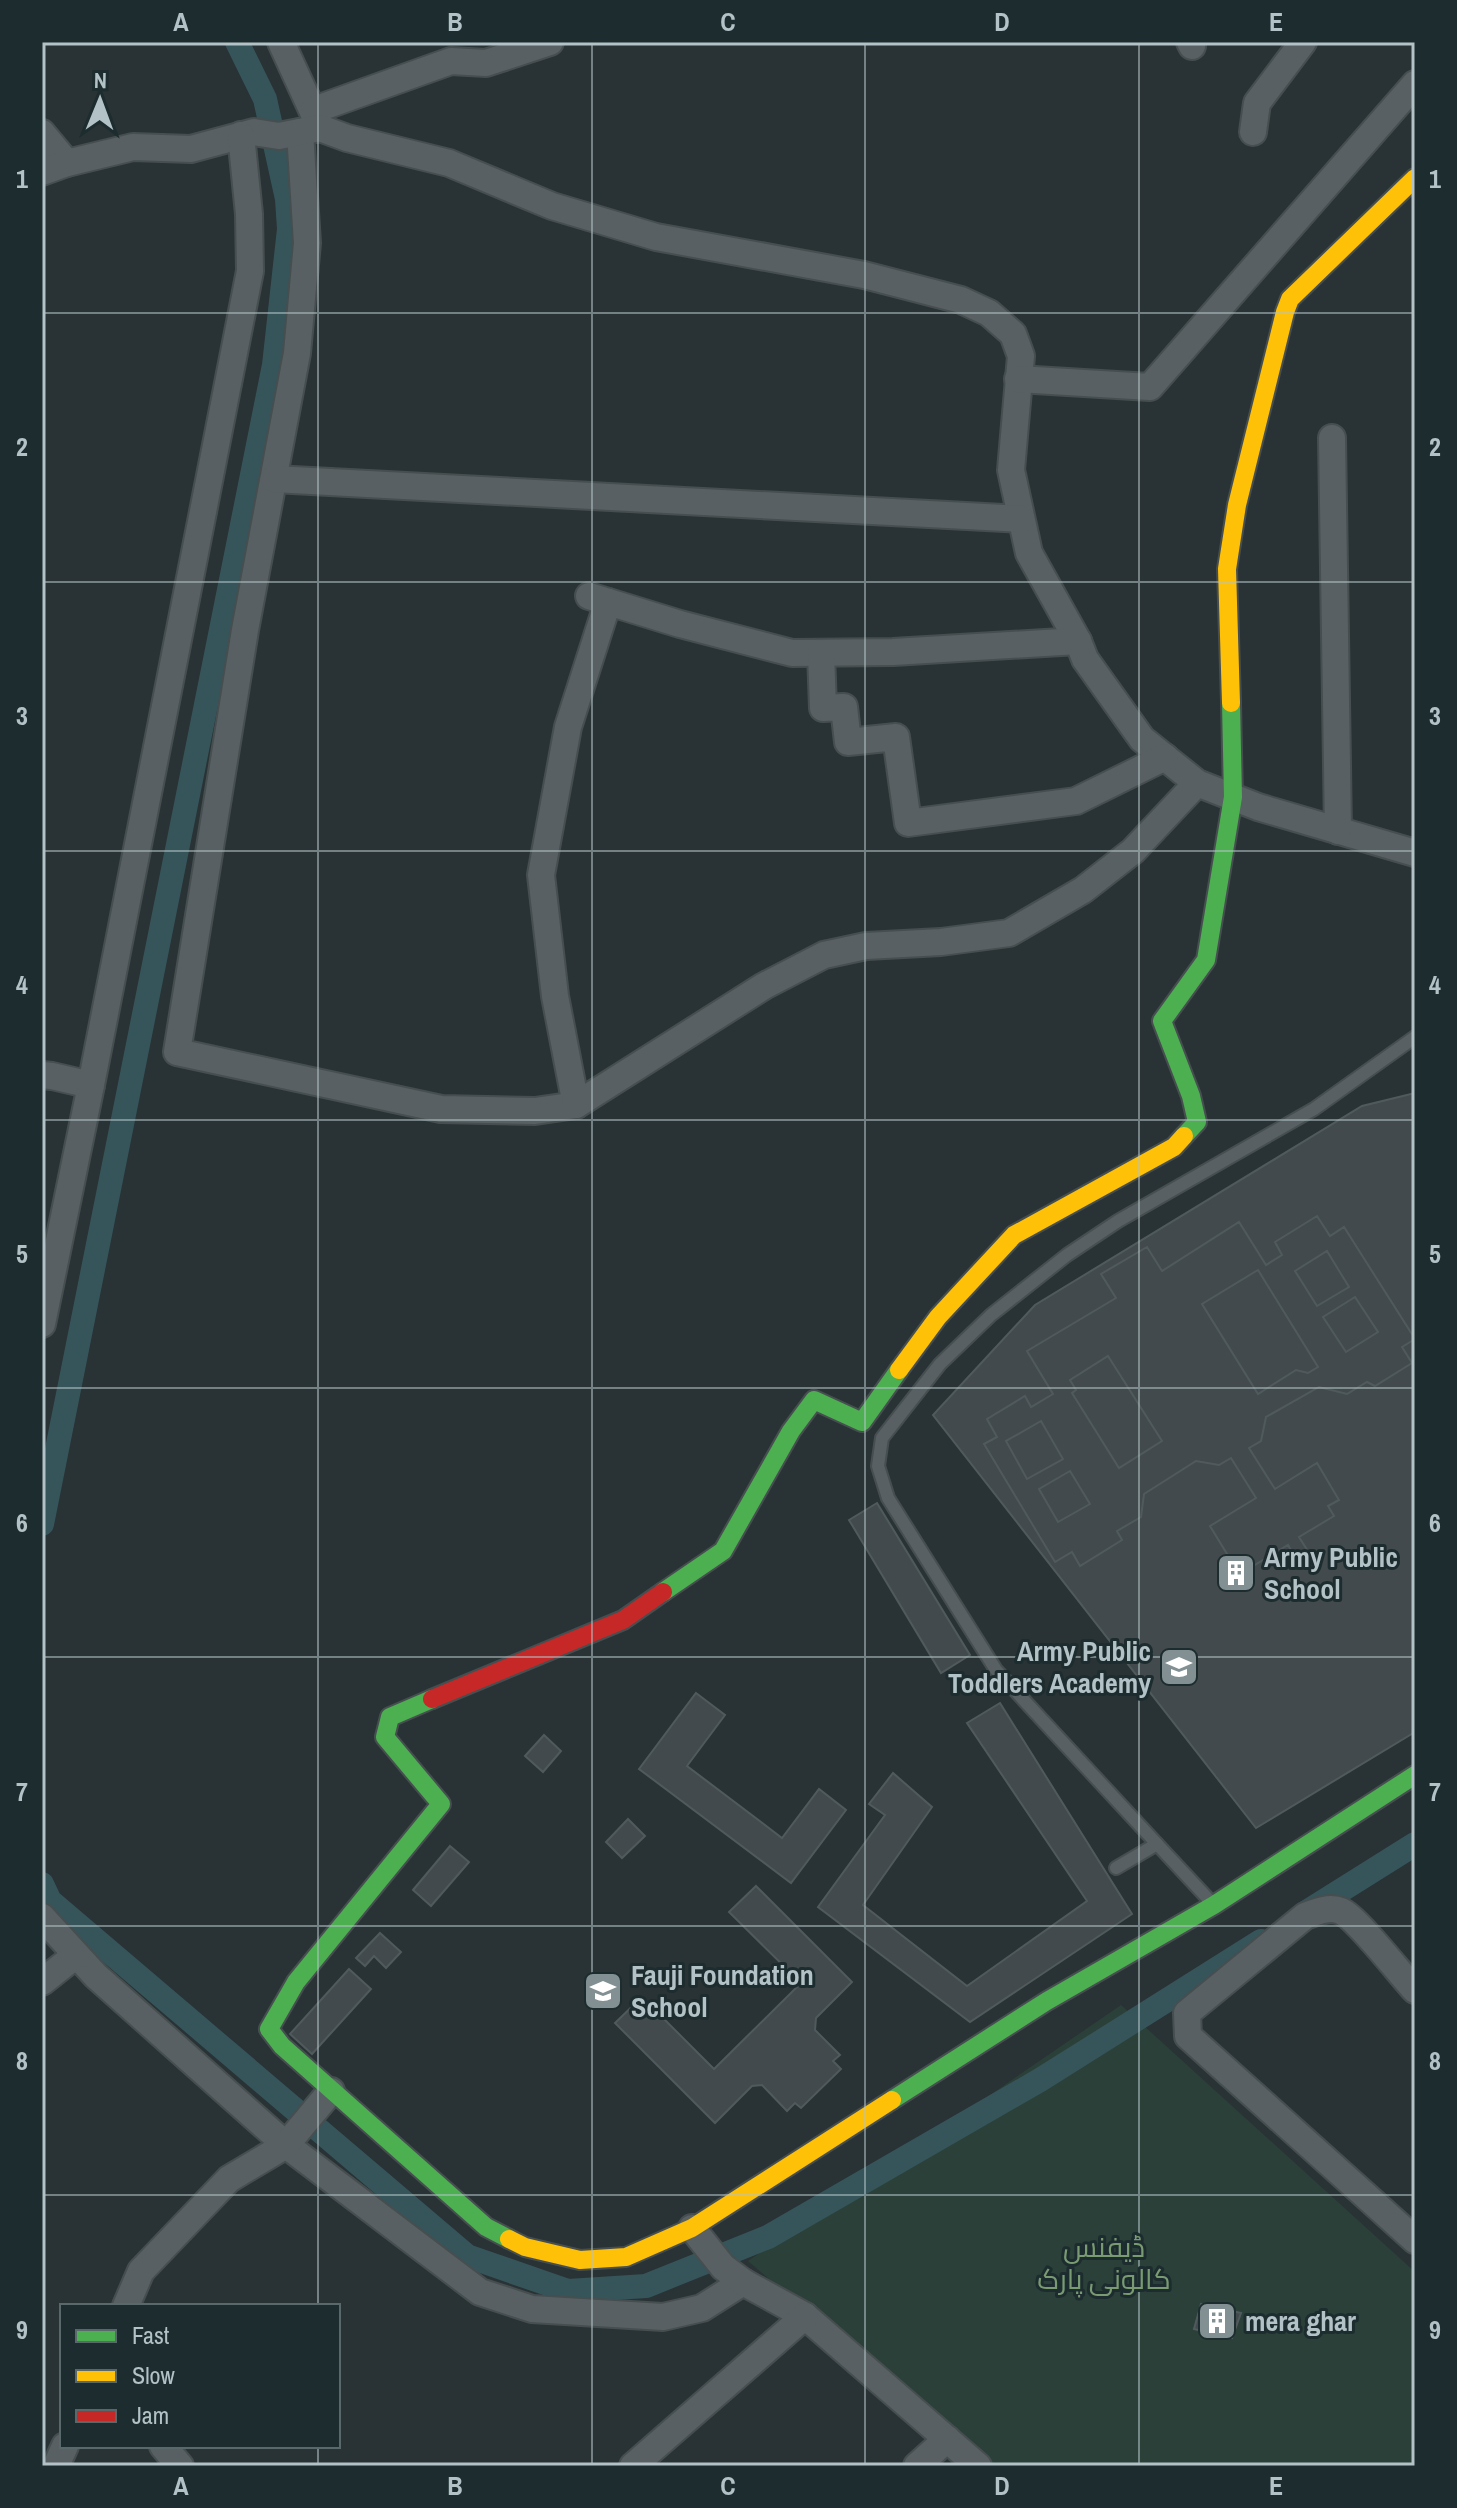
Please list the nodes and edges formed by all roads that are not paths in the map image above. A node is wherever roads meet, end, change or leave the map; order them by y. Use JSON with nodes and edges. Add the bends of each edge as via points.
{"nodes":[{"id":1,"x":281,"y":42,"type":"edge"},
{"id":2,"x":550,"y":42,"type":"edge"},
{"id":3,"x":1303,"y":42,"type":"edge"},
{"id":4,"x":1415,"y":84,"type":"edge"},
{"id":5,"x":285,"y":129,"type":"junction"},
{"id":6,"x":1253,"y":132,"type":"dead end"},
{"id":7,"x":42,"y":133,"type":"edge"},
{"id":8,"x":67,"y":163,"type":"junction"},
{"id":9,"x":42,"y":172,"type":"edge"},
{"id":10,"x":1415,"y":178,"type":"edge"},
{"id":11,"x":1018,"y":379,"type":"junction"},
{"id":12,"x":1332,"y":438,"type":"dead end"},
{"id":13,"x":274,"y":479,"type":"junction"},
{"id":14,"x":1021,"y":519,"type":"junction"},
{"id":15,"x":1078,"y":641,"type":"junction"},
{"id":16,"x":821,"y":653,"type":"junction"},
{"id":17,"x":1165,"y":757,"type":"junction"},
{"id":18,"x":1197,"y":783,"type":"junction"},
{"id":19,"x":1233,"y":797,"type":"junction"},
{"id":20,"x":1338,"y":831,"type":"junction"},
{"id":21,"x":1415,"y":853,"type":"edge"},
{"id":22,"x":1415,"y":1037,"type":"edge"},
{"id":23,"x":42,"y":1075,"type":"edge"},
{"id":24,"x":91,"y":1085,"type":"junction"},
{"id":25,"x":576,"y":1105,"type":"junction"},
{"id":26,"x":48,"y":1262,"type":"edge"},
{"id":27,"x":42,"y":1324,"type":"edge"},
{"id":28,"x":1415,"y":1775,"type":"edge"},
{"id":29,"x":1157,"y":1844,"type":"junction"},
{"id":30,"x":1116,"y":1868,"type":"dead end"},
{"id":31,"x":1214,"y":1905,"type":"junction"},
{"id":32,"x":42,"y":1917,"type":"edge"},
{"id":33,"x":76,"y":1955,"type":"junction"},
{"id":34,"x":42,"y":1982,"type":"edge"},
{"id":35,"x":1415,"y":1990,"type":"edge"},
{"id":36,"x":327,"y":2097,"type":"junction"},
{"id":37,"x":294,"y":2136,"type":"junction"},
{"id":38,"x":698,"y":2234,"type":"junction"},
{"id":39,"x":1415,"y":2240,"type":"edge"},
{"id":40,"x":733,"y":2274,"type":"junction"},
{"id":41,"x":127,"y":2304,"type":"edge"},
{"id":42,"x":805,"y":2316,"type":"junction"},
{"id":43,"x":947,"y":2439,"type":"junction"},
{"id":44,"x":165,"y":2448,"type":"edge"},
{"id":45,"x":180,"y":2466,"type":"edge"},
{"id":46,"x":633,"y":2466,"type":"edge"},
{"id":47,"x":917,"y":2466,"type":"edge"},
{"id":48,"x":978,"y":2466,"type":"edge"}],
"edges":[{"from":1,"to":5,"type":"street"},
{"from":2,"to":5,"type":"street","via":[[486,63],[451,61]]},
{"from":3,"to":6,"type":"street","via":[[1257,103]]},
{"from":4,"to":11,"type":"street","via":[[1150,387]]},
{"from":5,"to":8,"type":"street","via":[[191,149],[133,147]]},
{"from":5,"to":11,"type":"street","via":[[449,163],[552,206],[656,237],[864,275],[961,300],[989,313],[1013,334],[1021,356]]},
{"from":5,"to":13,"type":"street","via":[[307,243],[297,353]]},
{"from":5,"to":24,"type":"street","via":[[249,214],[250,271]]},
{"from":7,"to":8,"type":"street"},
{"from":8,"to":9,"type":"street"},
{"from":10,"to":19,"type":"street","via":[[1290,299],[1285,312],[1237,505],[1227,569]]},
{"from":11,"to":14,"type":"street","via":[[1011,470]]},
{"from":12,"to":20,"type":"street"},
{"from":13,"to":14,"type":"street"},
{"from":13,"to":25,"type":"street","via":[[177,1052],[441,1109],[535,1111]]},
{"from":14,"to":15,"type":"street","via":[[1029,553]]},
{"from":15,"to":16,"type":"street"},
{"from":15,"to":17,"type":"street","via":[[1142,739]]},
{"from":16,"to":17,"type":"street","via":[[823,708],[844,707],[848,742],[896,737],[908,823],[1076,801]]},
{"from":16,"to":25,"type":"street","via":[[792,653],[599,599],[568,727],[541,875],[555,996]]},
{"from":17,"to":18,"type":"street"},
{"from":18,"to":19,"type":"street"},
{"from":18,"to":25,"type":"street","via":[[1133,851],[1083,890],[1009,933],[824,955],[764,986]]},
{"from":19,"to":20,"type":"street"},
{"from":19,"to":36,"type":"street","via":[[1206,960],[1162,1021],[1197,1122],[1182,1139],[1014,1235],[938,1317],[862,1422],[814,1400],[723,1551],[623,1620],[390,1717],[385,1737],[441,1804],[296,1982],[269,2029]]},
{"from":20,"to":21,"type":"street"},
{"from":22,"to":29,"type":"lane","via":[[1314,1109],[1067,1255],[940,1364],[882,1438],[878,1466],[888,1498],[996,1670]]},
{"from":23,"to":24,"type":"street"},
{"from":24,"to":26,"type":"street"},
{"from":26,"to":27,"type":"street"},
{"from":28,"to":31,"type":"street"},
{"from":29,"to":30,"type":"lane"},
{"from":29,"to":31,"type":"lane"},
{"from":31,"to":38,"type":"street","via":[[1047,2001]]},
{"from":32,"to":33,"type":"street"},
{"from":33,"to":34,"type":"street"},
{"from":33,"to":37,"type":"street"},
{"from":35,"to":39,"type":"street","via":[[1341,1911],[1323,1909],[1305,1916],[1187,2013],[1188,2036]]},
{"from":36,"to":37,"type":"street"},
{"from":36,"to":38,"type":"street","via":[[486,2227],[525,2247],[580,2260],[626,2257]]},
{"from":37,"to":40,"type":"street","via":[[480,2292],[532,2309],[663,2317],[702,2308]]},
{"from":37,"to":41,"type":"street","via":[[229,2179],[141,2271]]},
{"from":38,"to":40,"type":"street"},
{"from":40,"to":42,"type":"street"},
{"from":42,"to":43,"type":"street"},
{"from":42,"to":46,"type":"street"},
{"from":43,"to":47,"type":"street"},
{"from":43,"to":48,"type":"street"},
{"from":44,"to":45,"type":"street"}]}
